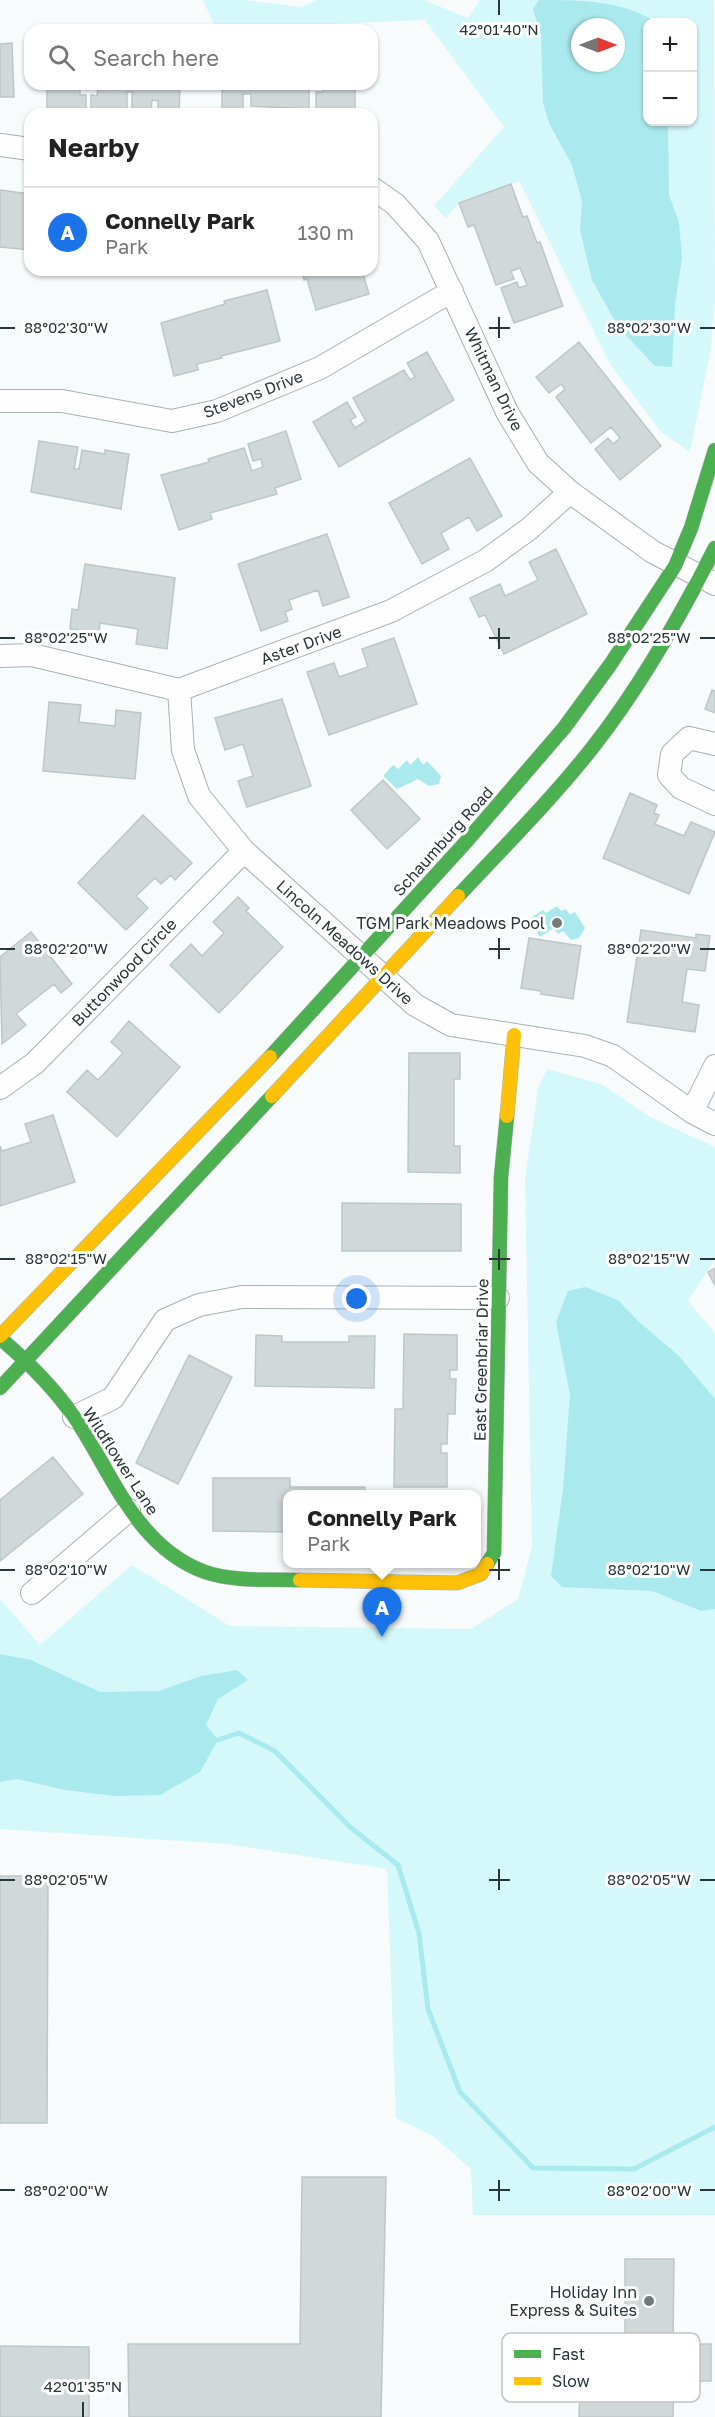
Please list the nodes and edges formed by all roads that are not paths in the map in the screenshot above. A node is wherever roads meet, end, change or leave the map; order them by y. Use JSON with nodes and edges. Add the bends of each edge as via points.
{"nodes":[{"id":1,"x":0,"y":145,"type":"edge"},
{"id":2,"x":24,"y":148,"type":"edge"},
{"id":3,"x":378,"y":192,"type":"edge"},
{"id":4,"x":452,"y":291,"type":"junction"},
{"id":5,"x":0,"y":400,"type":"edge"},
{"id":6,"x":715,"y":450,"type":"edge"},
{"id":7,"x":570,"y":492,"type":"junction"},
{"id":8,"x":715,"y":548,"type":"edge"},
{"id":9,"x":675,"y":566,"type":"junction"},
{"id":10,"x":708,"y":581,"type":"edge"},
{"id":11,"x":0,"y":656,"type":"edge"},
{"id":12,"x":179,"y":690,"type":"junction"},
{"id":13,"x":715,"y":744,"type":"edge"},
{"id":14,"x":715,"y":804,"type":"edge"},
{"id":15,"x":244,"y":851,"type":"junction"},
{"id":16,"x":360,"y":956,"type":"junction"},
{"id":17,"x":384,"y":977,"type":"junction"},
{"id":18,"x":514,"y":1035,"type":"junction"},
{"id":19,"x":715,"y":1066,"type":"edge"},
{"id":20,"x":0,"y":1088,"type":"edge"},
{"id":21,"x":692,"y":1112,"type":"junction"},
{"id":22,"x":715,"y":1124,"type":"edge"},
{"id":23,"x":498,"y":1298,"type":"junction"},
{"id":24,"x":0,"y":1337,"type":"edge"},
{"id":25,"x":27,"y":1360,"type":"junction"},
{"id":26,"x":0,"y":1388,"type":"edge"},
{"id":27,"x":74,"y":1417,"type":"junction"},
{"id":28,"x":129,"y":1510,"type":"junction"},
{"id":29,"x":481,"y":1574,"type":"joint"},
{"id":30,"x":32,"y":1593,"type":"dead end"}],
"edges":[{"from":1,"to":2,"type":"street"},
{"from":3,"to":4,"type":"street","name":"Whitman Drive","via":[[395,204],[428,241]]},
{"from":4,"to":5,"type":"street","name":"Stevens Drive","via":[[320,368],[217,411],[172,421],[62,401]]},
{"from":4,"to":7,"type":"street","name":"Whitman Drive","via":[[507,412],[538,463]]},
{"from":6,"to":9,"type":"street","name":"Schaumburg Road"},
{"from":7,"to":9,"type":"street","name":"Whitman Drive"},
{"from":7,"to":12,"type":"street","name":"Aster Drive","via":[[485,561],[391,611]]},
{"from":8,"to":10,"type":"street"},
{"from":9,"to":10,"type":"street","name":"Whitman Drive"},
{"from":9,"to":16,"type":"street","name":"Schaumburg Road","via":[[564,728]]},
{"from":10,"to":17,"type":"street","via":[[593,747]]},
{"from":11,"to":12,"type":"street","via":[[32,656]]},
{"from":12,"to":15,"type":"street","name":"Lincoln Meadows Drive","via":[[183,750],[199,796]]},
{"from":13,"to":14,"type":"street","via":[[689,738],[672,754],[669,775],[681,788]]},
{"from":15,"to":16,"type":"street","name":"Lincoln Meadows Drive"},
{"from":15,"to":20,"type":"street","name":"Buttonwood Circle","via":[[35,1063]]},
{"from":16,"to":17,"type":"street","name":"Lincoln Meadows Drive"},
{"from":16,"to":24,"type":"street","name":"Schaumburg Road","via":[[277,1050]]},
{"from":17,"to":18,"type":"street","name":"Lincoln Meadows Drive","via":[[415,1005],[451,1025]]},
{"from":17,"to":25,"type":"street"},
{"from":18,"to":21,"type":"street","name":"Lincoln Meadows Drive","via":[[585,1046],[612,1056]]},
{"from":18,"to":23,"type":"street","name":"East Greenbriar Drive","via":[[501,1177]]},
{"from":19,"to":21,"type":"street"},
{"from":21,"to":22,"type":"street","name":"Lincoln Meadows Drive"},
{"from":23,"to":27,"type":"street","via":[[242,1297],[199,1305],[165,1320],[113,1398]]},
{"from":23,"to":29,"type":"street","name":"East Greenbriar Drive","via":[[494,1553]]},
{"from":24,"to":25,"type":"street","name":"Wildflower Lane"},
{"from":25,"to":26,"type":"street"},
{"from":25,"to":27,"type":"street","name":"Wildflower Lane"},
{"from":27,"to":28,"type":"street","name":"Wildflower Lane"},
{"from":28,"to":29,"type":"street","name":"Wildflower Lane","via":[[163,1548],[205,1572],[249,1579],[457,1583]]},
{"from":28,"to":30,"type":"street"}]}
